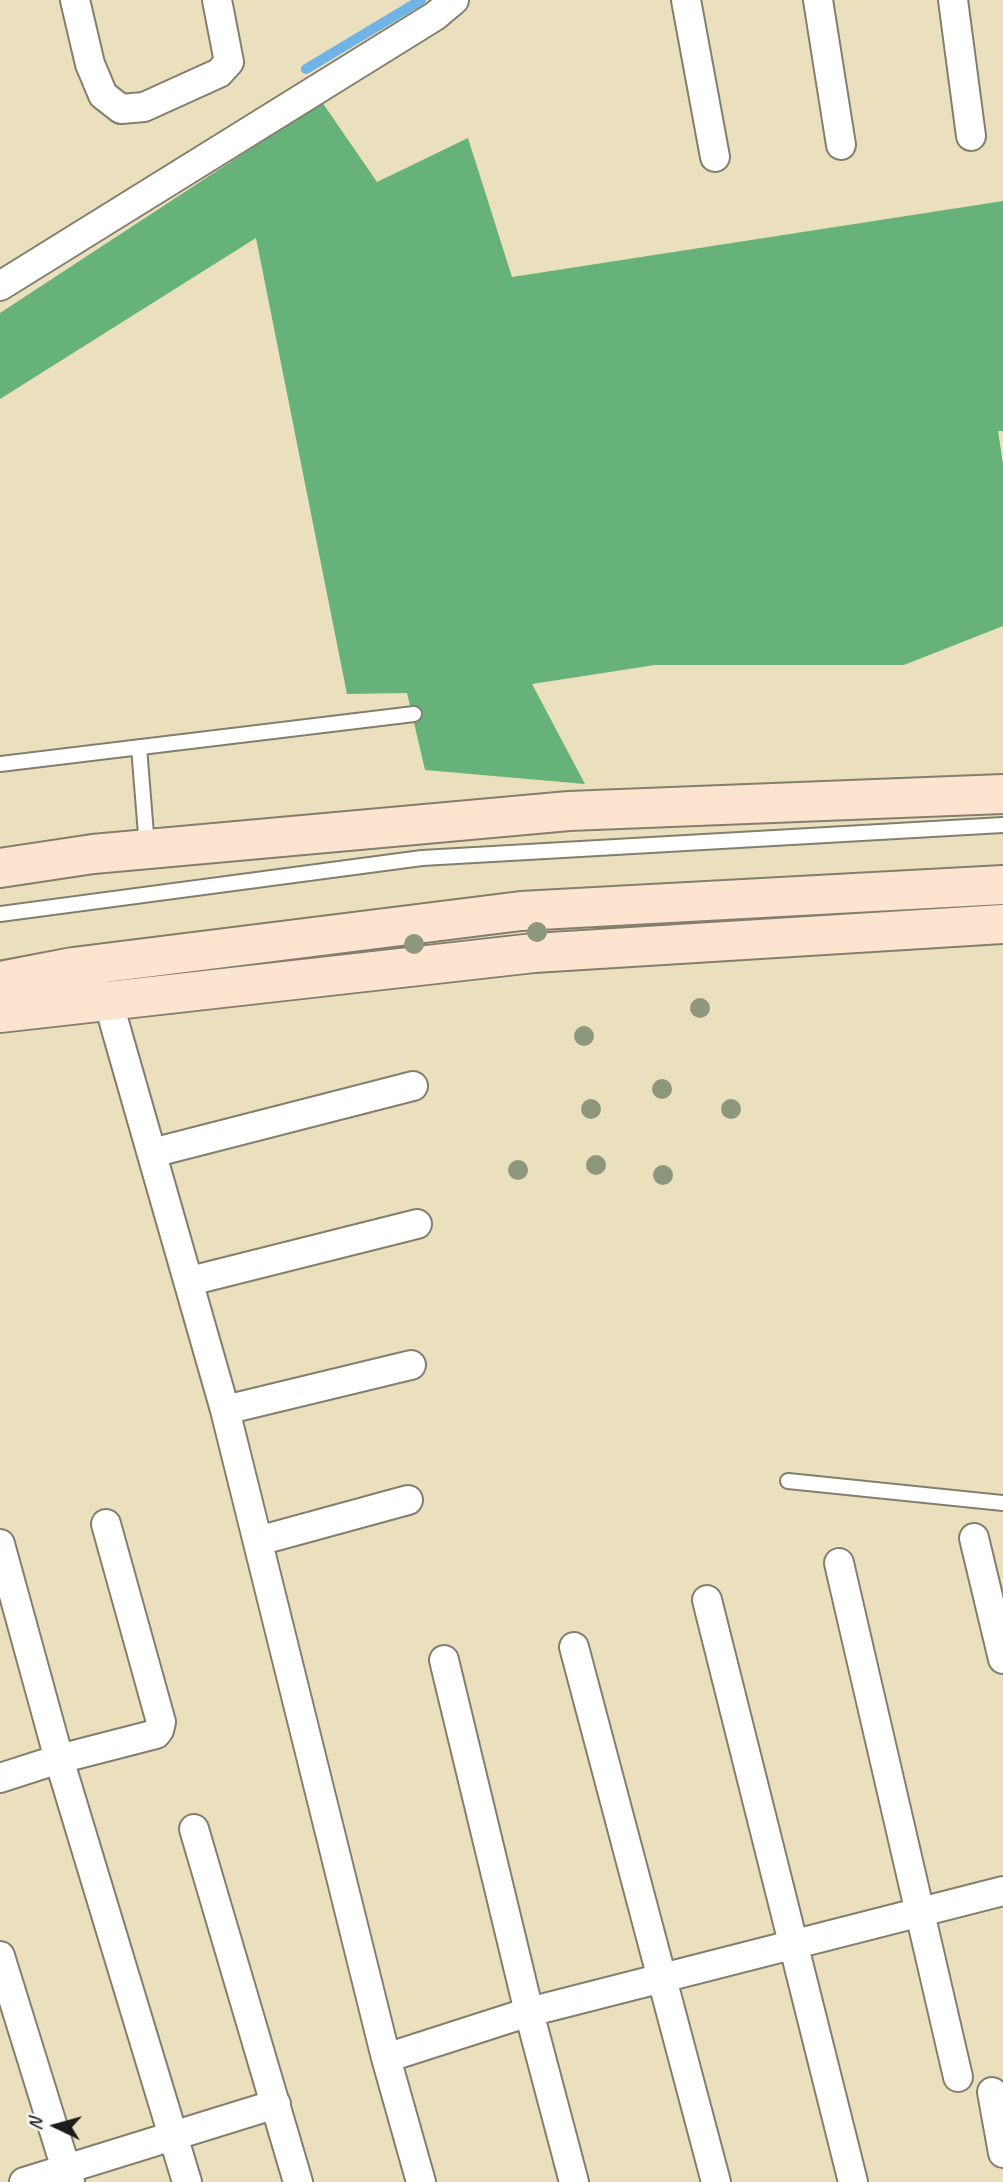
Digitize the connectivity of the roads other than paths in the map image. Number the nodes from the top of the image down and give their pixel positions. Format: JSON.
{"nodes":[{"id":1,"x":75,"y":0,"type":"edge"},
{"id":2,"x":216,"y":0,"type":"edge"},
{"id":3,"x":454,"y":0,"type":"edge"},
{"id":4,"x":686,"y":0,"type":"edge"},
{"id":5,"x":818,"y":0,"type":"edge"},
{"id":6,"x":953,"y":0,"type":"edge"},
{"id":7,"x":971,"y":136,"type":"dead end"},
{"id":8,"x":841,"y":145,"type":"dead end"},
{"id":9,"x":715,"y":157,"type":"dead end"},
{"id":10,"x":0,"y":286,"type":"edge"},
{"id":11,"x":414,"y":714,"type":"dead end"},
{"id":12,"x":139,"y":747,"type":"junction"},
{"id":13,"x":0,"y":764,"type":"edge"},
{"id":14,"x":1003,"y":794,"type":"edge"},
{"id":15,"x":1003,"y":825,"type":"edge"},
{"id":16,"x":147,"y":849,"type":"junction"},
{"id":17,"x":0,"y":867,"type":"edge"},
{"id":18,"x":1003,"y":885,"type":"edge"},
{"id":19,"x":0,"y":914,"type":"edge"},
{"id":20,"x":1003,"y":924,"type":"edge"},
{"id":21,"x":0,"y":981,"type":"edge"},
{"id":22,"x":108,"y":1001,"type":"junction"},
{"id":23,"x":0,"y":1013,"type":"edge"},
{"id":24,"x":413,"y":1086,"type":"dead end"},
{"id":25,"x":152,"y":1153,"type":"junction"},
{"id":26,"x":418,"y":1224,"type":"dead end"},
{"id":27,"x":190,"y":1281,"type":"junction"},
{"id":28,"x":411,"y":1365,"type":"dead end"},
{"id":29,"x":225,"y":1410,"type":"junction"},
{"id":30,"x":788,"y":1482,"type":"dead end"},
{"id":31,"x":408,"y":1500,"type":"dead end"},
{"id":32,"x":1003,"y":1503,"type":"edge"},
{"id":33,"x":106,"y":1524,"type":"dead end"},
{"id":34,"x":974,"y":1538,"type":"dead end"},
{"id":35,"x":258,"y":1541,"type":"junction"},
{"id":36,"x":0,"y":1544,"type":"edge"},
{"id":37,"x":839,"y":1563,"type":"dead end"},
{"id":38,"x":707,"y":1600,"type":"dead end"},
{"id":39,"x":574,"y":1647,"type":"dead end"},
{"id":40,"x":1003,"y":1659,"type":"edge"},
{"id":41,"x":444,"y":1660,"type":"dead end"},
{"id":42,"x":59,"y":1759,"type":"junction"},
{"id":43,"x":0,"y":1778,"type":"edge"},
{"id":44,"x":194,"y":1829,"type":"dead end"},
{"id":45,"x":1003,"y":1891,"type":"edge"},
{"id":46,"x":920,"y":1912,"type":"junction"},
{"id":47,"x":794,"y":1946,"type":"junction"},
{"id":48,"x":0,"y":1956,"type":"edge"},
{"id":49,"x":664,"y":1979,"type":"junction"},
{"id":50,"x":529,"y":2012,"type":"junction"},
{"id":51,"x":386,"y":2058,"type":"junction"},
{"id":52,"x":958,"y":2077,"type":"dead end"},
{"id":53,"x":992,"y":2092,"type":"dead end"},
{"id":54,"x":276,"y":2104,"type":"junction"},
{"id":55,"x":174,"y":2135,"type":"junction"},
{"id":56,"x":1003,"y":2153,"type":"edge"},
{"id":57,"x":68,"y":2176,"type":"edge"},
{"id":58,"x":24,"y":2182,"type":"edge"},
{"id":59,"x":187,"y":2182,"type":"edge"},
{"id":60,"x":298,"y":2182,"type":"edge"},
{"id":61,"x":421,"y":2182,"type":"edge"},
{"id":62,"x":575,"y":2182,"type":"edge"},
{"id":63,"x":716,"y":2182,"type":"edge"},
{"id":64,"x":853,"y":2182,"type":"edge"}],
"edges":[{"from":1,"to":2,"type":"street"},
{"from":3,"to":10,"type":"street"},
{"from":4,"to":9,"type":"street"},
{"from":5,"to":8,"type":"street"},
{"from":6,"to":7,"type":"street"},
{"from":11,"to":12,"type":"lane"},
{"from":12,"to":13,"type":"lane"},
{"from":12,"to":16,"type":"lane"},
{"from":14,"to":16,"type":"main road"},
{"from":15,"to":19,"type":"lane"},
{"from":16,"to":17,"type":"main road"},
{"from":18,"to":21,"type":"main road"},
{"from":20,"to":22,"type":"main road"},
{"from":22,"to":23,"type":"main road"},
{"from":22,"to":25,"type":"street"},
{"from":24,"to":25,"type":"street"},
{"from":25,"to":27,"type":"street"},
{"from":26,"to":27,"type":"street"},
{"from":27,"to":29,"type":"street"},
{"from":28,"to":29,"type":"street"},
{"from":29,"to":35,"type":"street"},
{"from":30,"to":32,"type":"lane"},
{"from":31,"to":35,"type":"street"},
{"from":33,"to":42,"type":"street"},
{"from":34,"to":40,"type":"street"},
{"from":35,"to":51,"type":"street"},
{"from":36,"to":42,"type":"street"},
{"from":37,"to":46,"type":"street"},
{"from":38,"to":47,"type":"street"},
{"from":39,"to":49,"type":"street"},
{"from":41,"to":50,"type":"street"},
{"from":42,"to":43,"type":"street"},
{"from":42,"to":55,"type":"street"},
{"from":44,"to":54,"type":"street"},
{"from":45,"to":46,"type":"street"},
{"from":46,"to":47,"type":"street"},
{"from":46,"to":52,"type":"street"},
{"from":47,"to":49,"type":"street"},
{"from":47,"to":64,"type":"street"},
{"from":48,"to":57,"type":"street"},
{"from":49,"to":50,"type":"street"},
{"from":49,"to":63,"type":"street"},
{"from":50,"to":51,"type":"street"},
{"from":50,"to":62,"type":"street"},
{"from":51,"to":61,"type":"street"},
{"from":53,"to":56,"type":"street"},
{"from":54,"to":55,"type":"street"},
{"from":54,"to":60,"type":"street"},
{"from":55,"to":57,"type":"street"},
{"from":55,"to":59,"type":"street"},
{"from":57,"to":58,"type":"street"}]}
